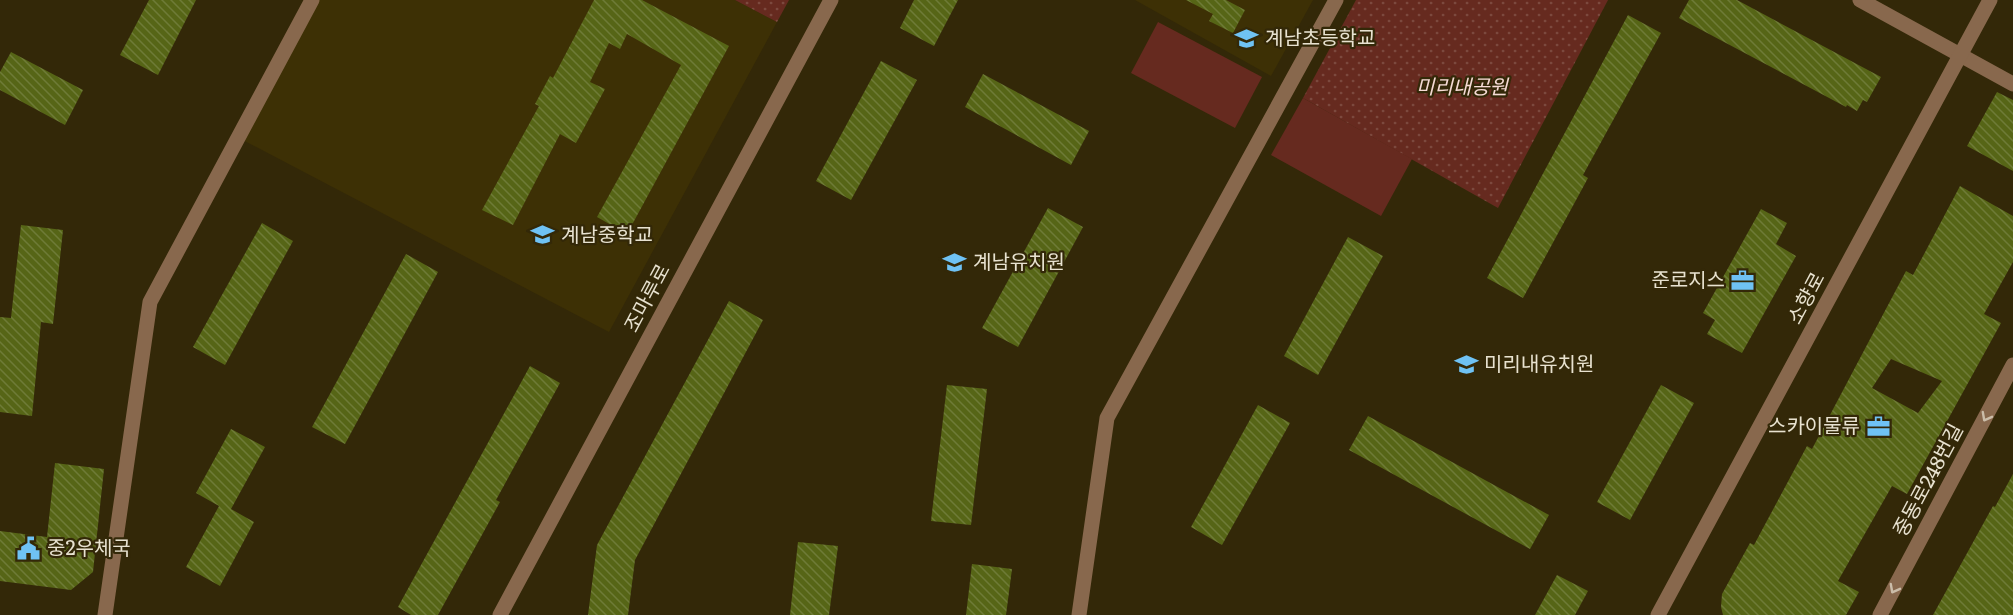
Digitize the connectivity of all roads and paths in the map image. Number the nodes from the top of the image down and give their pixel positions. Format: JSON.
{"nodes":[{"id":1,"x":312,"y":0,"type":"edge"},
{"id":2,"x":831,"y":0,"type":"edge"},
{"id":3,"x":1336,"y":0,"type":"edge"},
{"id":4,"x":1860,"y":0,"type":"edge"},
{"id":5,"x":1990,"y":0,"type":"edge"},
{"id":6,"x":1960,"y":55,"type":"junction"},
{"id":7,"x":2013,"y":84,"type":"edge"},
{"id":8,"x":2013,"y":365,"type":"edge"},
{"id":9,"x":105,"y":615,"type":"edge"},
{"id":10,"x":500,"y":615,"type":"edge"},
{"id":11,"x":1079,"y":615,"type":"edge"},
{"id":12,"x":1658,"y":615,"type":"edge"},
{"id":13,"x":1880,"y":615,"type":"edge"}],
"edges":[{"from":1,"to":9,"type":"street"},
{"from":2,"to":10,"type":"street","name":"조마루로"},
{"from":3,"to":11,"type":"street"},
{"from":4,"to":6,"type":"street"},
{"from":5,"to":6,"type":"street","name":"소향로"},
{"from":6,"to":7,"type":"street"},
{"from":6,"to":12,"type":"street","name":"소향로"},
{"from":8,"to":13,"type":"street","name":"중동로248번길","one_way":true}]}
